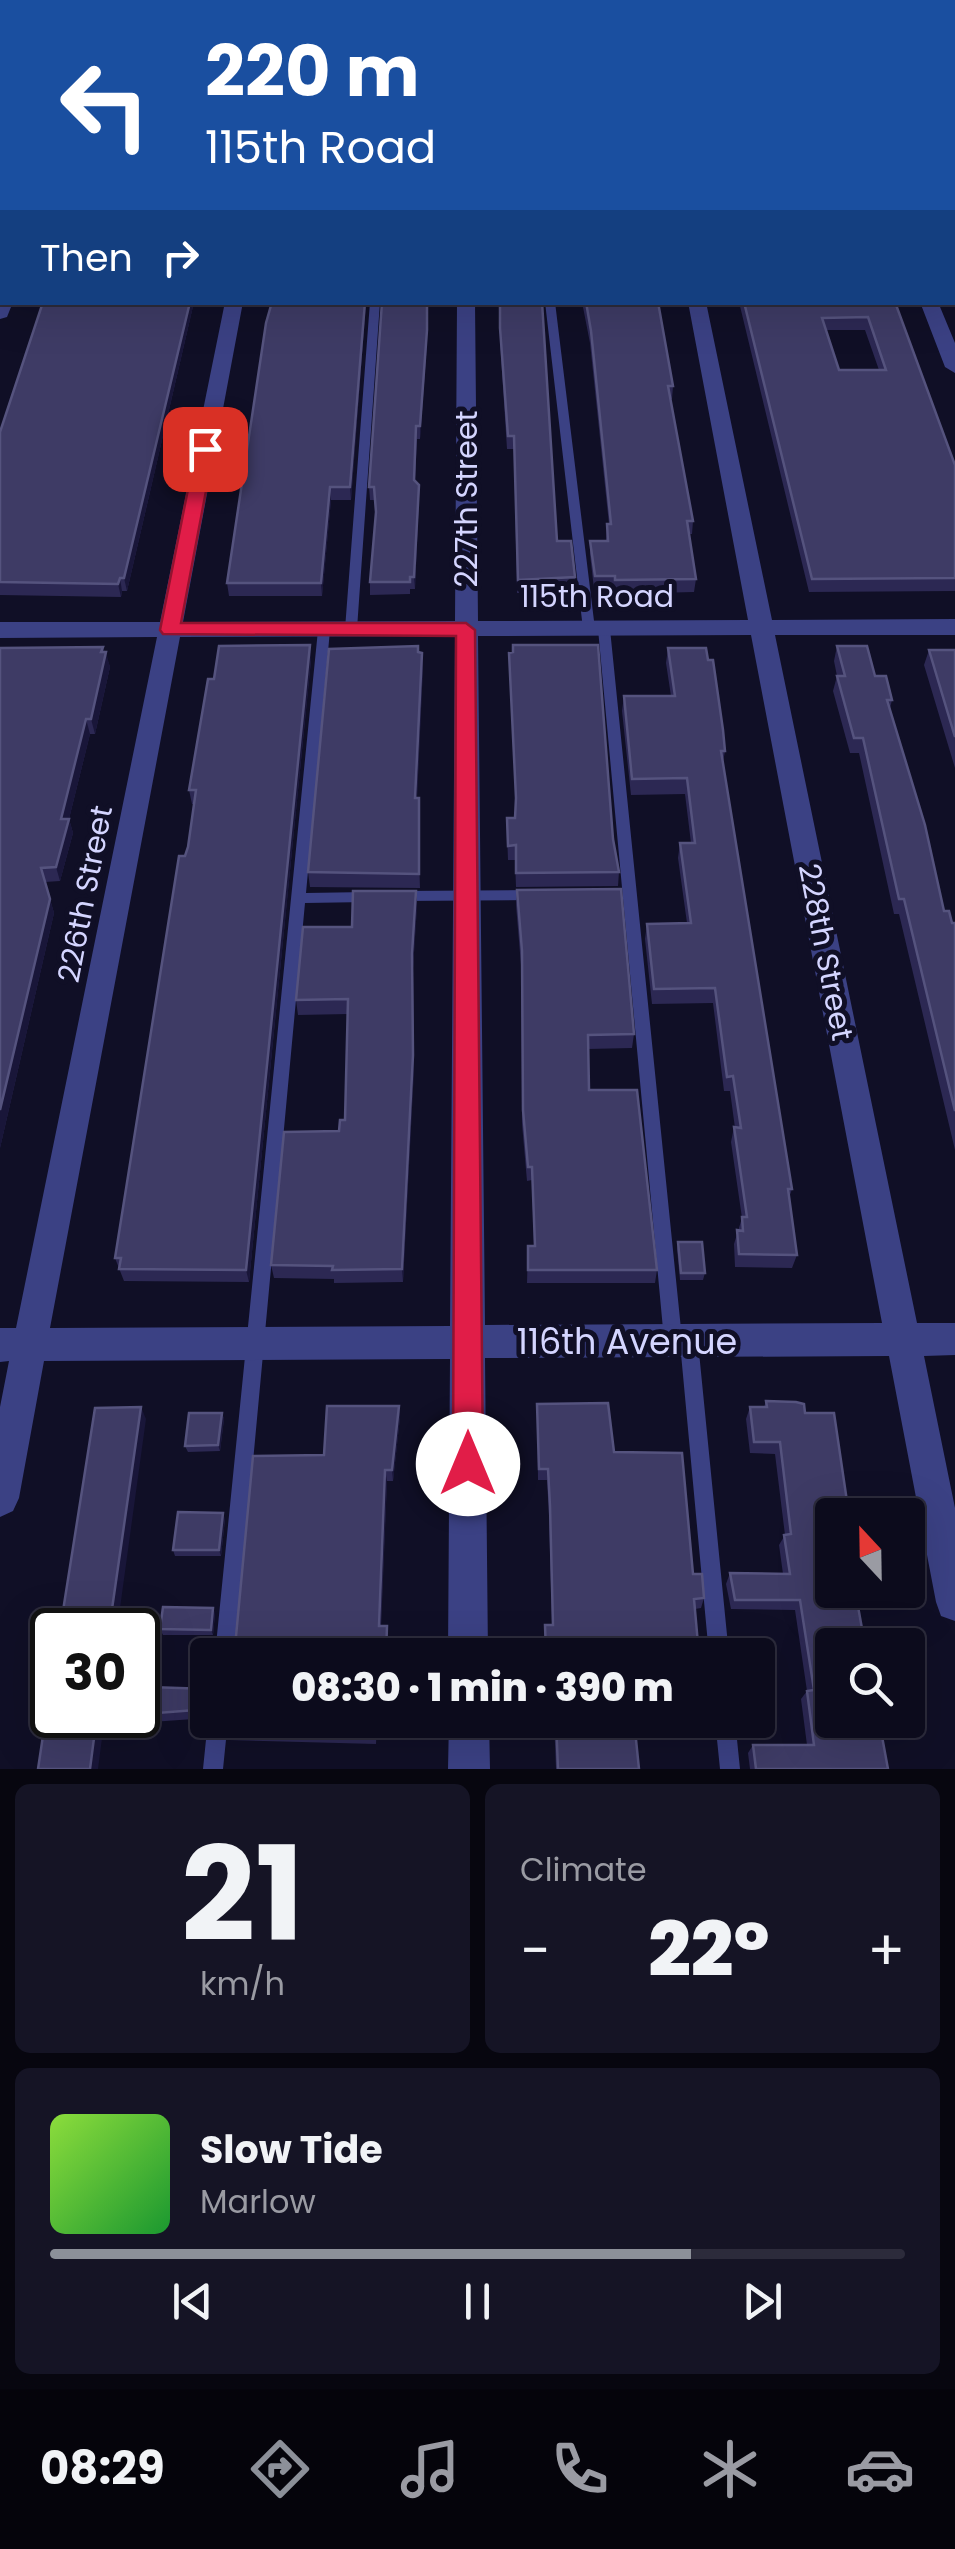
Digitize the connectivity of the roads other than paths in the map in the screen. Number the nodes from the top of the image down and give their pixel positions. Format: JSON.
{"nodes":[{"id":1,"x":233,"y":305,"type":"edge"},
{"id":2,"x":376,"y":305,"type":"edge"},
{"id":3,"x":466,"y":305,"type":"edge"},
{"id":4,"x":550,"y":305,"type":"edge"},
{"id":5,"x":698,"y":305,"type":"edge"},
{"id":6,"x":930,"y":305,"type":"edge"},
{"id":7,"x":955,"y":367,"type":"edge"},
{"id":8,"x":955,"y":627,"type":"edge"},
{"id":9,"x":762,"y":628,"type":"junction"},
{"id":10,"x":596,"y":629,"type":"junction"},
{"id":11,"x":0,"y":630,"type":"edge"},
{"id":12,"x":170,"y":630,"type":"junction"},
{"id":13,"x":324,"y":630,"type":"junction"},
{"id":14,"x":351,"y":630,"type":"junction"},
{"id":15,"x":466,"y":630,"type":"junction"},
{"id":16,"x":558,"y":895,"type":"edge"},
{"id":17,"x":612,"y":895,"type":"edge"},
{"id":18,"x":630,"y":895,"type":"junction"},
{"id":19,"x":466,"y":896,"type":"junction"},
{"id":20,"x":299,"y":898,"type":"junction"},
{"id":21,"x":955,"y":1339,"type":"edge"},
{"id":22,"x":903,"y":1340,"type":"junction"},
{"id":23,"x":681,"y":1341,"type":"junction"},
{"id":24,"x":468,"y":1342,"type":"junction"},
{"id":25,"x":256,"y":1344,"type":"junction"},
{"id":26,"x":15,"y":1345,"type":"edge"},
{"id":27,"x":0,"y":1498,"type":"edge"},
{"id":28,"x":955,"y":1602,"type":"edge"},
{"id":29,"x":227,"y":1638,"type":"edge"},
{"id":30,"x":468,"y":1638,"type":"edge"},
{"id":31,"x":717,"y":1638,"type":"edge"},
{"id":32,"x":216,"y":1738,"type":"edge"},
{"id":33,"x":468,"y":1738,"type":"edge"},
{"id":34,"x":727,"y":1738,"type":"edge"},
{"id":35,"x":213,"y":1769,"type":"edge"},
{"id":36,"x":468,"y":1769,"type":"edge"},
{"id":37,"x":730,"y":1769,"type":"edge"}],
"edges":[{"from":1,"to":12,"type":"street","name":"226th Street"},
{"from":2,"to":14,"type":"lane"},
{"from":3,"to":15,"type":"street","name":"227th Street"},
{"from":4,"to":10,"type":"lane"},
{"from":5,"to":9,"type":"street","name":"228th Street"},
{"from":6,"to":7,"type":"street"},
{"from":8,"to":9,"type":"street","name":"115th Road"},
{"from":9,"to":10,"type":"street","name":"115th Road"},
{"from":9,"to":22,"type":"street","name":"228th Street"},
{"from":10,"to":15,"type":"street","name":"115th Road"},
{"from":10,"to":18,"type":"lane"},
{"from":11,"to":12,"type":"street","name":"115th Road"},
{"from":12,"to":13,"type":"street","name":"115th Road"},
{"from":12,"to":26,"type":"street","name":"226th Street"},
{"from":13,"to":14,"type":"street","name":"115th Road"},
{"from":13,"to":20,"type":"lane"},
{"from":14,"to":15,"type":"street","name":"115th Road"},
{"from":15,"to":19,"type":"street","name":"227th Street"},
{"from":16,"to":19,"type":"lane"},
{"from":17,"to":18,"type":"lane"},
{"from":18,"to":23,"type":"lane"},
{"from":19,"to":20,"type":"lane"},
{"from":19,"to":24,"type":"street","name":"227th Street"},
{"from":20,"to":25,"type":"lane"},
{"from":21,"to":22,"type":"street","name":"116th Avenue"},
{"from":22,"to":23,"type":"street","name":"116th Avenue"},
{"from":22,"to":28,"type":"street","name":"228th Street"},
{"from":23,"to":24,"type":"street","name":"116th Avenue"},
{"from":23,"to":31,"type":"lane"},
{"from":24,"to":25,"type":"street","name":"116th Avenue"},
{"from":24,"to":30,"type":"street","name":"227th Street"},
{"from":25,"to":26,"type":"street","name":"116th Avenue"},
{"from":25,"to":29,"type":"lane"},
{"from":26,"to":27,"type":"street","name":"226th Street"},
{"from":32,"to":35,"type":"lane"},
{"from":33,"to":36,"type":"street"},
{"from":34,"to":37,"type":"lane"}]}
